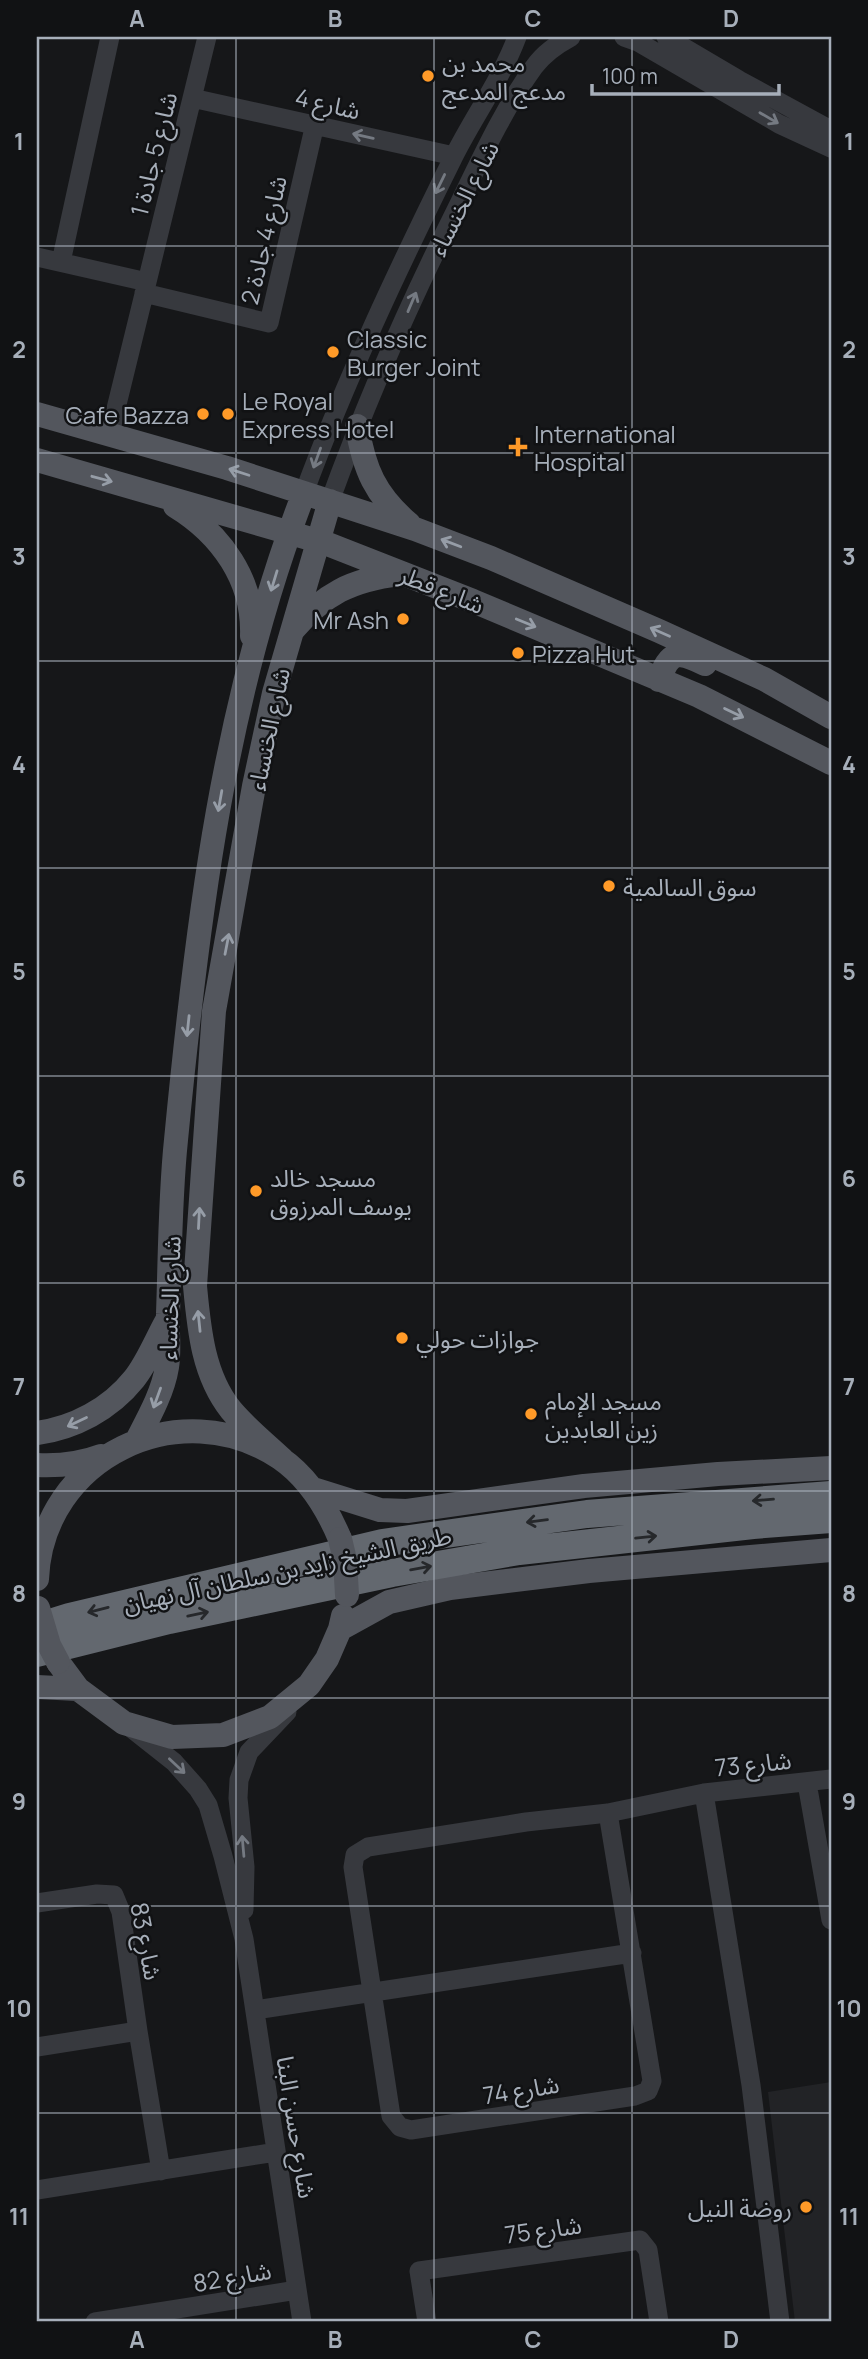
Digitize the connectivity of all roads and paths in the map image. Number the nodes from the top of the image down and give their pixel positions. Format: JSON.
{"nodes":[{"id":1,"x":110,"y":37,"type":"edge"},
{"id":2,"x":207,"y":37,"type":"edge"},
{"id":3,"x":517,"y":37,"type":"edge"},
{"id":4,"x":570,"y":37,"type":"edge"},
{"id":5,"x":624,"y":37,"type":"edge"},
{"id":6,"x":666,"y":37,"type":"edge"},
{"id":7,"x":192,"y":98,"type":"junction"},
{"id":8,"x":315,"y":124,"type":"junction"},
{"id":9,"x":831,"y":130,"type":"edge"},
{"id":10,"x":831,"y":148,"type":"edge"},
{"id":11,"x":454,"y":156,"type":"junction"},
{"id":12,"x":37,"y":257,"type":"edge"},
{"id":13,"x":61,"y":262,"type":"junction"},
{"id":14,"x":145,"y":288,"type":"junction"},
{"id":15,"x":42,"y":417,"type":"edge"},
{"id":16,"x":358,"y":426,"type":"junction"},
{"id":17,"x":110,"y":433,"type":"junction"},
{"id":18,"x":37,"y":460,"type":"edge"},
{"id":19,"x":143,"y":490,"type":"junction"},
{"id":20,"x":304,"y":493,"type":"junction"},
{"id":21,"x":330,"y":501,"type":"junction"},
{"id":22,"x":415,"y":529,"type":"junction"},
{"id":23,"x":289,"y":532,"type":"junction"},
{"id":24,"x":317,"y":540,"type":"junction"},
{"id":25,"x":403,"y":574,"type":"junction"},
{"id":26,"x":290,"y":634,"type":"junction"},
{"id":27,"x":252,"y":655,"type":"junction"},
{"id":28,"x":659,"y":680,"type":"junction"},
{"id":29,"x":764,"y":680,"type":"junction"},
{"id":30,"x":831,"y":716,"type":"edge"},
{"id":31,"x":831,"y":763,"type":"edge"},
{"id":32,"x":168,"y":1318,"type":"junction"},
{"id":33,"x":37,"y":1433,"type":"edge"},
{"id":34,"x":137,"y":1440,"type":"junction"},
{"id":35,"x":112,"y":1452,"type":"junction"},
{"id":36,"x":282,"y":1459,"type":"junction"},
{"id":37,"x":37,"y":1465,"type":"edge"},
{"id":38,"x":831,"y":1468,"type":"edge"},
{"id":39,"x":313,"y":1489,"type":"junction"},
{"id":40,"x":831,"y":1495,"type":"edge"},
{"id":41,"x":831,"y":1519,"type":"edge"},
{"id":42,"x":831,"y":1550,"type":"edge"},
{"id":43,"x":38,"y":1556,"type":"edge"},
{"id":44,"x":37,"y":1579,"type":"edge"},
{"id":45,"x":37,"y":1609,"type":"edge"},
{"id":46,"x":340,"y":1629,"type":"junction"},
{"id":47,"x":47,"y":1658,"type":"edge"},
{"id":48,"x":309,"y":1685,"type":"junction"},
{"id":49,"x":37,"y":1687,"type":"edge"},
{"id":50,"x":78,"y":1689,"type":"junction"},
{"id":51,"x":124,"y":1723,"type":"junction"},
{"id":52,"x":831,"y":1779,"type":"edge"},
{"id":53,"x":807,"y":1783,"type":"junction"},
{"id":54,"x":704,"y":1793,"type":"junction"},
{"id":55,"x":608,"y":1813,"type":"junction"},
{"id":56,"x":37,"y":1903,"type":"edge"},
{"id":57,"x":831,"y":1920,"type":"edge"},
{"id":58,"x":244,"y":1939,"type":"junction"},
{"id":59,"x":632,"y":1953,"type":"junction"},
{"id":60,"x":371,"y":1993,"type":"junction"},
{"id":61,"x":255,"y":2010,"type":"junction"},
{"id":62,"x":138,"y":2031,"type":"junction"},
{"id":63,"x":37,"y":2047,"type":"edge"},
{"id":64,"x":276,"y":2152,"type":"junction"},
{"id":65,"x":161,"y":2171,"type":"junction"},
{"id":66,"x":37,"y":2190,"type":"edge"},
{"id":67,"x":297,"y":2290,"type":"junction"},
{"id":68,"x":176,"y":2317,"type":"edge"},
{"id":69,"x":95,"y":2322,"type":"edge"},
{"id":70,"x":302,"y":2322,"type":"edge"},
{"id":71,"x":427,"y":2322,"type":"edge"},
{"id":72,"x":659,"y":2322,"type":"edge"},
{"id":73,"x":780,"y":2322,"type":"edge"}],
"edges":[{"from":1,"to":13,"type":"street"},
{"from":2,"to":7,"type":"street","name":"شارع 5 جادة 1"},
{"from":3,"to":11,"type":"street","name":"شارع الخنساء"},
{"from":16,"to":4,"type":"street","name":"شارع الخنساء","one_way":true},
{"from":5,"to":10,"type":"street","one_way":true},
{"from":6,"to":9,"type":"street"},
{"from":7,"to":8,"type":"street","name":"شارع 4"},
{"from":7,"to":14,"type":"street","name":"شارع 5 جادة 1"},
{"from":11,"to":8,"type":"street","name":"شارع 4","one_way":true},
{"from":8,"to":14,"type":"street","name":"شارع 4 جادة 2"},
{"from":11,"to":20,"type":"street","name":"شارع الخنساء","one_way":true},
{"from":12,"to":13,"type":"street"},
{"from":13,"to":14,"type":"street"},
{"from":14,"to":17,"type":"street","name":"شارع 5 جادة 1"},
{"from":15,"to":17,"type":"main road","name":"شارع قطر"},
{"from":16,"to":21,"type":"street","name":"شارع الخنساء"},
{"from":16,"to":22,"type":"main road"},
{"from":20,"to":17,"type":"main road","name":"شارع قطر","one_way":true},
{"from":18,"to":19,"type":"main road","name":"شارع قطر","one_way":true},
{"from":19,"to":23,"type":"main road","name":"شارع قطر"},
{"from":19,"to":27,"type":"main road"},
{"from":20,"to":21,"type":"main road","name":"شارع قطر"},
{"from":20,"to":23,"type":"main road","name":"شارع الخنساء"},
{"from":21,"to":22,"type":"main road","name":"شارع قطر"},
{"from":21,"to":24,"type":"main road","name":"شارع الخنساء"},
{"from":29,"to":22,"type":"main road","name":"شارع قطر","one_way":true},
{"from":23,"to":24,"type":"main road","name":"شارع قطر"},
{"from":23,"to":27,"type":"main road","name":"شارع الخنساء","one_way":true},
{"from":24,"to":25,"type":"main road","name":"شارع قطر"},
{"from":24,"to":26,"type":"main road","name":"شارع الخنساء"},
{"from":25,"to":26,"type":"main road"},
{"from":25,"to":28,"type":"main road","name":"شارع قطر","one_way":true},
{"from":36,"to":26,"type":"main road","name":"شارع الخنساء","one_way":true},
{"from":27,"to":32,"type":"main road","name":"شارع الخنساء","one_way":true},
{"from":28,"to":29,"type":"main road"},
{"from":28,"to":31,"type":"main road","name":"شارع قطر","one_way":true},
{"from":29,"to":30,"type":"main road","name":"شارع قطر"},
{"from":32,"to":33,"type":"main road","one_way":true},
{"from":32,"to":34,"type":"main road","name":"شارع الخنساء","one_way":true},
{"from":34,"to":35,"type":"main road"},
{"from":34,"to":36,"type":"main road"},
{"from":35,"to":37,"type":"main road"},
{"from":35,"to":43,"type":"main road"},
{"from":36,"to":39,"type":"main road","name":"شارع الخنساء"},
{"from":38,"to":39,"type":"main road"},
{"from":39,"to":46,"type":"main road","bridge":true},
{"from":40,"to":45,"type":"highway","name":"طريق الشيخ زايد بن سلطان آل نهيان","one_way":true},
{"from":47,"to":41,"type":"highway","name":"طريق الشيخ زايد بن سلطان آل نهيان","one_way":true},
{"from":42,"to":46,"type":"main road"},
{"from":43,"to":44,"type":"main road"},
{"from":45,"to":47,"type":"main road","bridge":true},
{"from":46,"to":48,"type":"main road"},
{"from":47,"to":50,"type":"main road"},
{"from":48,"to":51,"type":"main road"},
{"from":58,"to":48,"type":"street","name":"شارع حسن البنا","one_way":true},
{"from":49,"to":50,"type":"main road"},
{"from":50,"to":51,"type":"main road"},
{"from":51,"to":58,"type":"street","name":"شارع حسن البنا","one_way":true},
{"from":52,"to":53,"type":"street","name":"شارع 73"},
{"from":53,"to":54,"type":"street","name":"شارع 73"},
{"from":53,"to":57,"type":"street","name":"شارع 73"},
{"from":54,"to":55,"type":"street","name":"شارع 74"},
{"from":54,"to":73,"type":"street"},
{"from":55,"to":59,"type":"street","name":"شارع 74"},
{"from":55,"to":60,"type":"street","name":"شارع 74"},
{"from":56,"to":62,"type":"street","name":"شارع 83"},
{"from":58,"to":61,"type":"street","name":"شارع حسن البنا"},
{"from":59,"to":60,"type":"street"},
{"from":59,"to":60,"type":"street","name":"شارع 74"},
{"from":60,"to":61,"type":"street"},
{"from":61,"to":64,"type":"street","name":"شارع حسن البنا"},
{"from":62,"to":63,"type":"street"},
{"from":62,"to":65,"type":"street","name":"شارع 83"},
{"from":64,"to":65,"type":"street"},
{"from":64,"to":67,"type":"street","name":"شارع حسن البنا"},
{"from":65,"to":66,"type":"street"},
{"from":67,"to":68,"type":"street","name":"شارع 82"},
{"from":67,"to":70,"type":"street","name":"شارع حسن البنا"},
{"from":68,"to":69,"type":"street","name":"شارع 82"},
{"from":71,"to":72,"type":"street","name":"شارع 75"}]}
